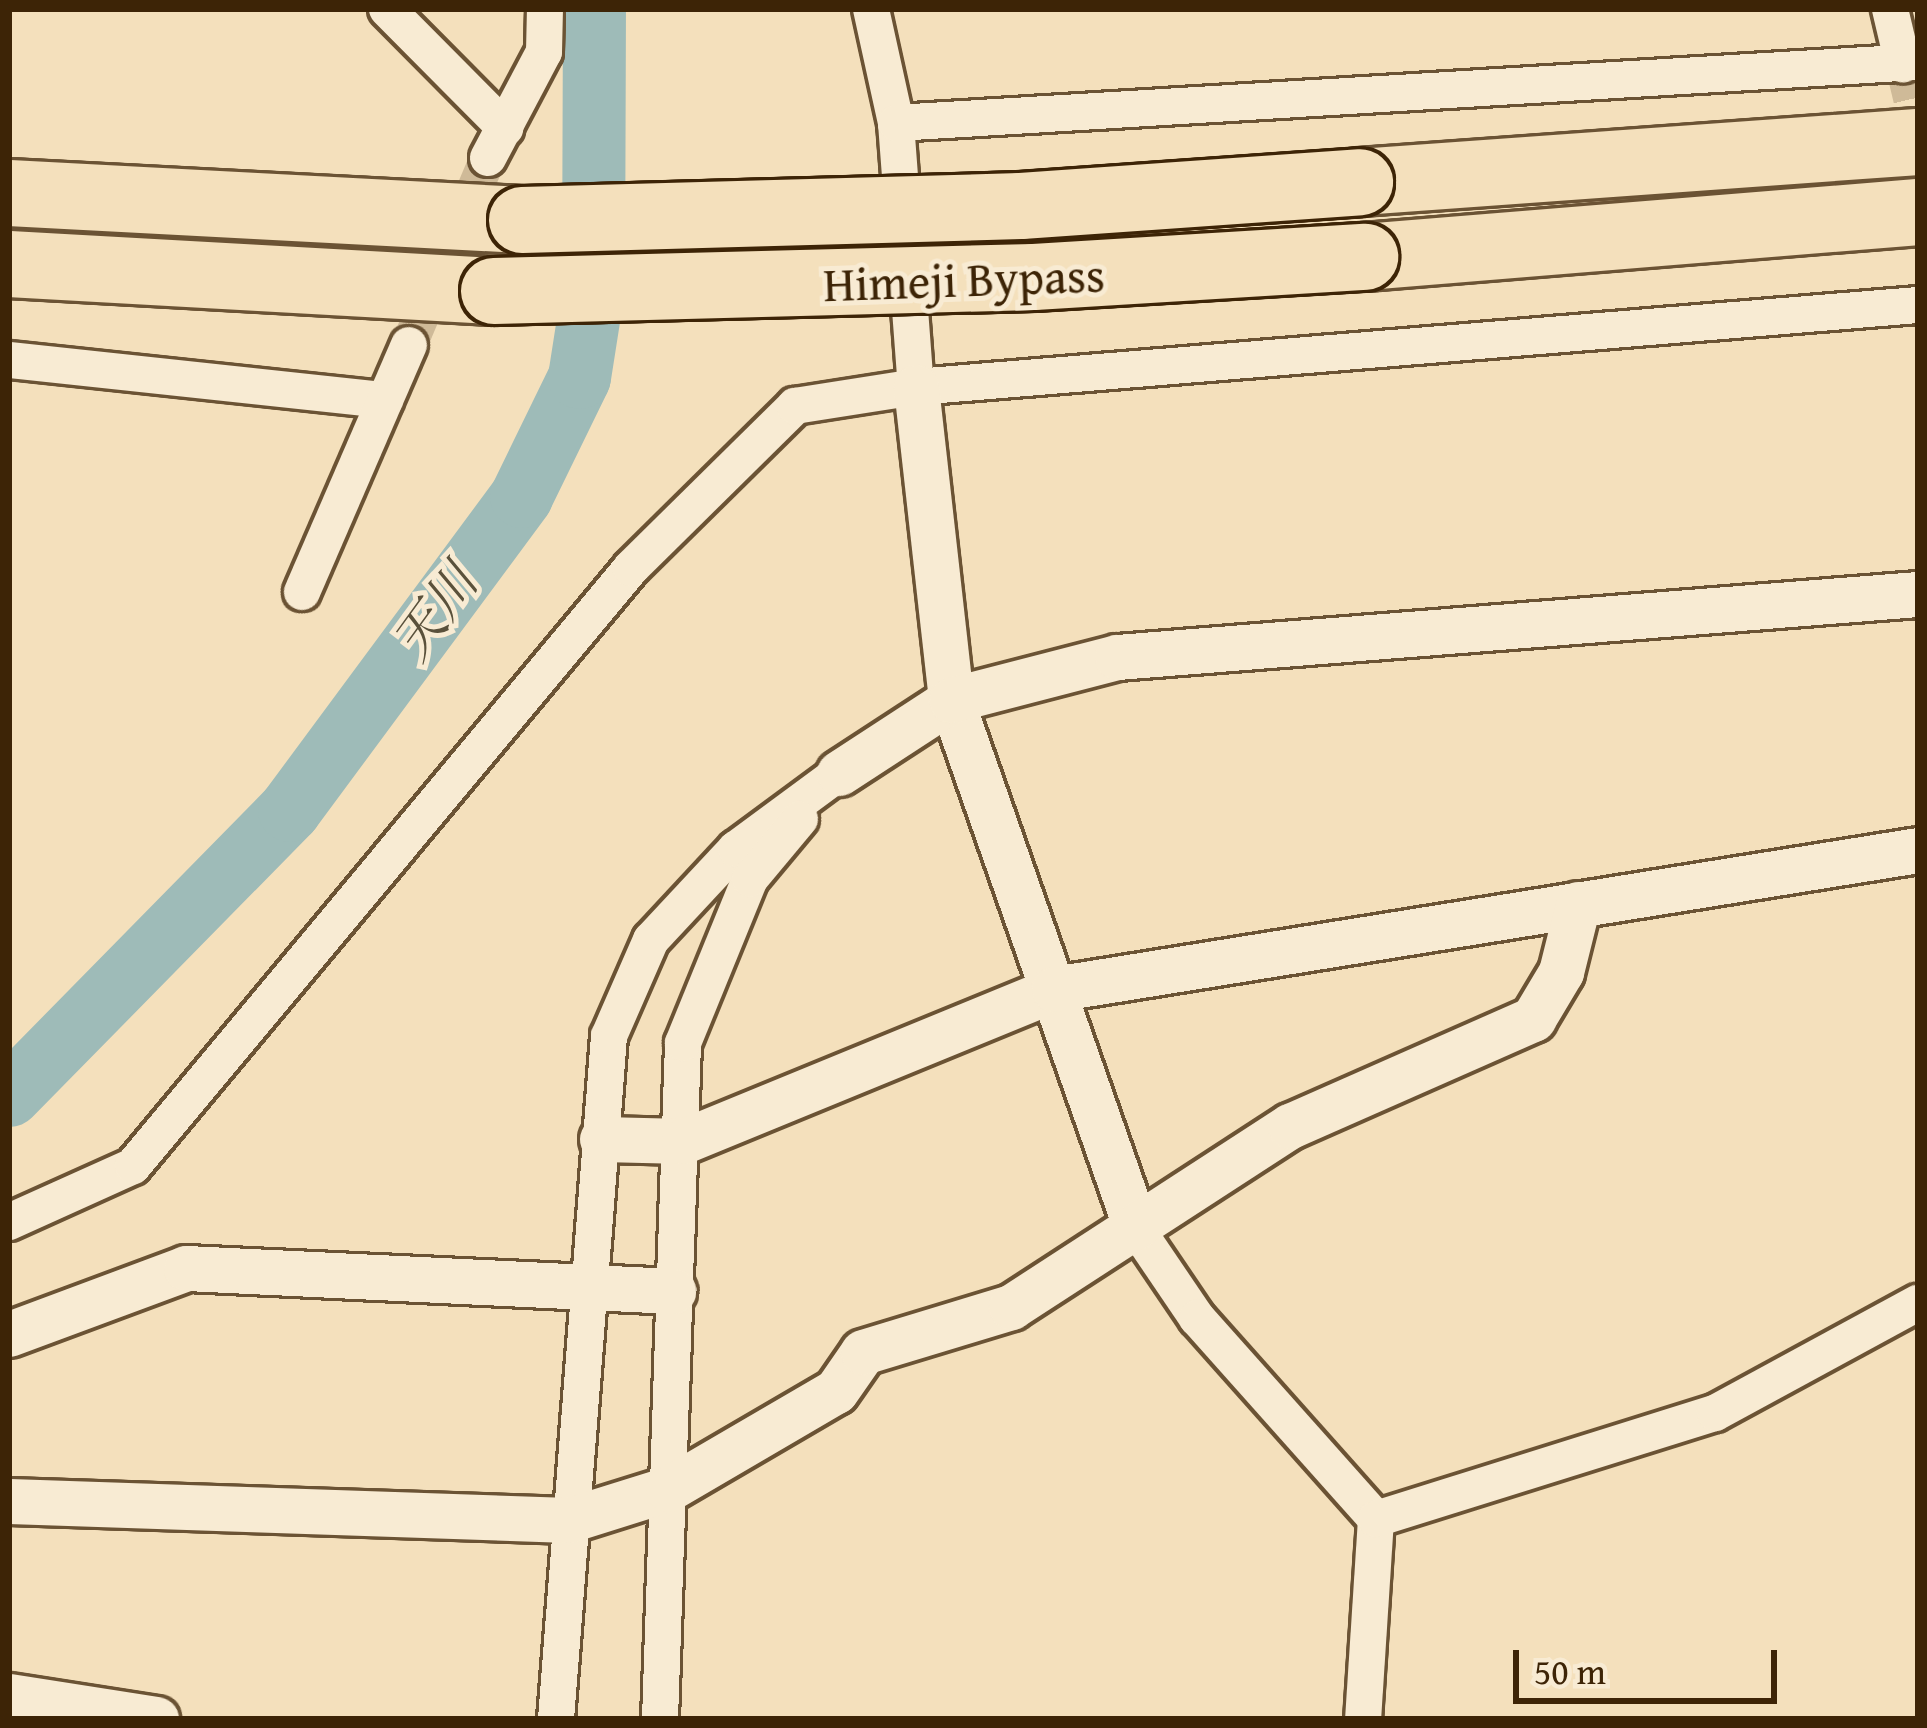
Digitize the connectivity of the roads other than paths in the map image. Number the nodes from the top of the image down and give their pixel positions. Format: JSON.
{"nodes":[{"id":1,"x":387,"y":9,"type":"edge"},
{"id":2,"x":545,"y":9,"type":"edge"},
{"id":3,"x":872,"y":9,"type":"edge"},
{"id":4,"x":1890,"y":9,"type":"edge"},
{"id":5,"x":1910,"y":63,"type":"edge"},
{"id":6,"x":896,"y":123,"type":"junction"},
{"id":7,"x":1918,"y":142,"type":"edge"},
{"id":8,"x":9,"y":194,"type":"edge"},
{"id":9,"x":1918,"y":212,"type":"edge"},
{"id":10,"x":9,"y":264,"type":"edge"},
{"id":11,"x":1918,"y":305,"type":"edge"},
{"id":12,"x":409,"y":345,"type":"tunnel mouth"},
{"id":13,"x":9,"y":359,"type":"edge"},
{"id":14,"x":916,"y":387,"type":"junction"},
{"id":15,"x":385,"y":400,"type":"junction"},
{"id":16,"x":302,"y":592,"type":"dead end"},
{"id":17,"x":1918,"y":594,"type":"edge"},
{"id":18,"x":951,"y":700,"type":"junction"},
{"id":19,"x":839,"y":773,"type":"junction"},
{"id":20,"x":1918,"y":850,"type":"edge"},
{"id":21,"x":1578,"y":904,"type":"junction"},
{"id":22,"x":1054,"y":989,"type":"junction"},
{"id":23,"x":602,"y":1138,"type":"junction"},
{"id":24,"x":684,"y":1141,"type":"junction"},
{"id":25,"x":9,"y":1222,"type":"edge"},
{"id":26,"x":1136,"y":1228,"type":"junction"},
{"id":27,"x":584,"y":1285,"type":"junction"},
{"id":28,"x":674,"y":1291,"type":"junction"},
{"id":29,"x":1918,"y":1303,"type":"edge"},
{"id":30,"x":9,"y":1334,"type":"edge"},
{"id":31,"x":668,"y":1489,"type":"junction"},
{"id":32,"x":9,"y":1501,"type":"edge"},
{"id":33,"x":569,"y":1520,"type":"junction"},
{"id":34,"x":1376,"y":1520,"type":"junction"},
{"id":35,"x":9,"y":1696,"type":"edge"},
{"id":36,"x":156,"y":1719,"type":"edge"},
{"id":37,"x":556,"y":1719,"type":"edge"},
{"id":38,"x":660,"y":1719,"type":"edge"},
{"id":39,"x":1363,"y":1719,"type":"edge"}],
"edges":[{"from":1,"to":2,"type":"street"},
{"from":3,"to":6,"type":"street"},
{"from":4,"to":5,"type":"street"},
{"from":5,"to":6,"type":"street"},
{"from":6,"to":14,"type":"street"},
{"from":7,"to":8,"type":"highway","name":"Himeji Bypass","bridge":true},
{"from":9,"to":10,"type":"highway","name":"Himeji Bypass","bridge":true},
{"from":11,"to":14,"type":"street"},
{"from":12,"to":15,"type":"street"},
{"from":13,"to":15,"type":"street"},
{"from":14,"to":18,"type":"street"},
{"from":14,"to":25,"type":"street"},
{"from":15,"to":16,"type":"street"},
{"from":17,"to":18,"type":"street"},
{"from":18,"to":19,"type":"street"},
{"from":18,"to":22,"type":"street"},
{"from":19,"to":23,"type":"street"},
{"from":19,"to":24,"type":"street"},
{"from":20,"to":21,"type":"street"},
{"from":21,"to":22,"type":"street"},
{"from":21,"to":26,"type":"street"},
{"from":22,"to":24,"type":"street"},
{"from":22,"to":26,"type":"street"},
{"from":23,"to":24,"type":"street"},
{"from":23,"to":27,"type":"street"},
{"from":24,"to":28,"type":"street"},
{"from":26,"to":31,"type":"street"},
{"from":26,"to":34,"type":"street"},
{"from":27,"to":28,"type":"street"},
{"from":27,"to":30,"type":"street"},
{"from":27,"to":33,"type":"street"},
{"from":28,"to":31,"type":"street"},
{"from":29,"to":34,"type":"street"},
{"from":31,"to":33,"type":"street"},
{"from":31,"to":38,"type":"street"},
{"from":32,"to":33,"type":"street"},
{"from":33,"to":37,"type":"street"},
{"from":34,"to":39,"type":"street"},
{"from":35,"to":36,"type":"street"}]}
